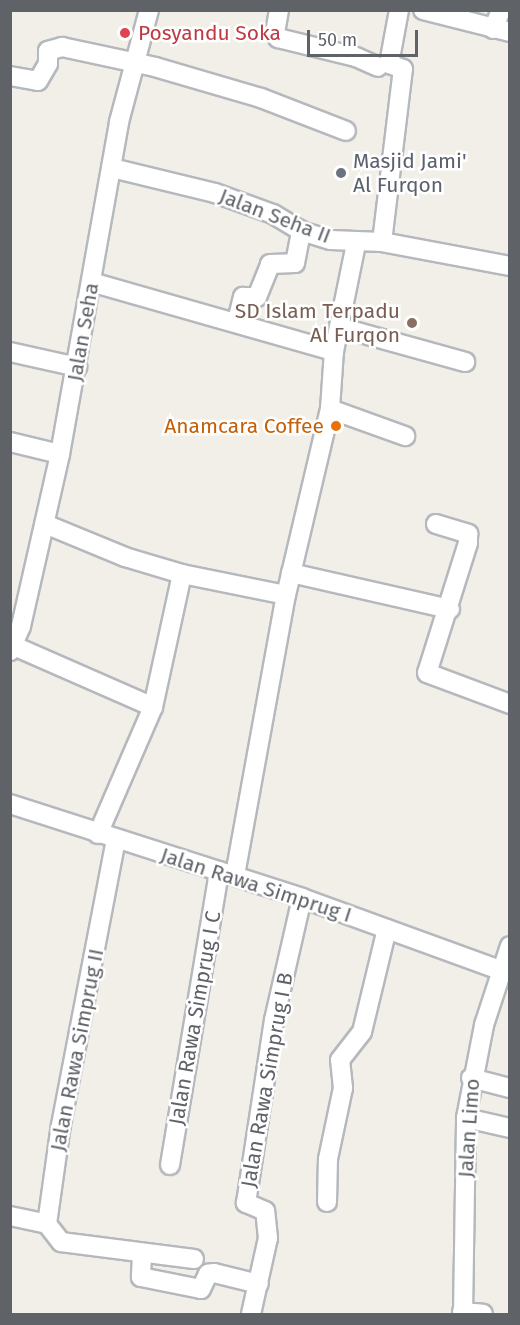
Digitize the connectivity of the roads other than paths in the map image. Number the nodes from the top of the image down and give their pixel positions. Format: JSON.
{"nodes":[{"id":1,"x":148,"y":10,"type":"edge"},
{"id":2,"x":279,"y":10,"type":"edge"},
{"id":3,"x":399,"y":10,"type":"edge"},
{"id":4,"x":423,"y":10,"type":"edge"},
{"id":5,"x":501,"y":10,"type":"edge"},
{"id":6,"x":501,"y":30,"type":"edge"},
{"id":7,"x":133,"y":63,"type":"junction"},
{"id":8,"x":378,"y":67,"type":"dead end"},
{"id":9,"x":10,"y":76,"type":"edge"},
{"id":10,"x":346,"y":131,"type":"dead end"},
{"id":11,"x":112,"y":168,"type":"junction"},
{"id":12,"x":302,"y":231,"type":"junction"},
{"id":13,"x":382,"y":242,"type":"junction"},
{"id":14,"x":356,"y":244,"type":"junction"},
{"id":15,"x":510,"y":266,"type":"edge"},
{"id":16,"x":92,"y":282,"type":"junction"},
{"id":17,"x":237,"y":321,"type":"junction"},
{"id":18,"x":339,"y":327,"type":"junction"},
{"id":19,"x":334,"y":351,"type":"junction"},
{"id":20,"x":10,"y":352,"type":"edge"},
{"id":21,"x":465,"y":362,"type":"dead end"},
{"id":22,"x":77,"y":367,"type":"junction"},
{"id":23,"x":330,"y":409,"type":"junction"},
{"id":24,"x":405,"y":436,"type":"dead end"},
{"id":25,"x":10,"y":442,"type":"edge"},
{"id":26,"x":60,"y":454,"type":"junction"},
{"id":27,"x":45,"y":524,"type":"junction"},
{"id":28,"x":436,"y":524,"type":"dead end"},
{"id":29,"x":291,"y":573,"type":"junction"},
{"id":30,"x":182,"y":574,"type":"junction"},
{"id":31,"x":286,"y":595,"type":"junction"},
{"id":32,"x":19,"y":600,"type":"edge"},
{"id":33,"x":450,"y":609,"type":"junction"},
{"id":34,"x":12,"y":648,"type":"edge"},
{"id":35,"x":510,"y":704,"type":"edge"},
{"id":36,"x":153,"y":707,"type":"junction"},
{"id":37,"x":11,"y":809,"type":"edge"},
{"id":38,"x":98,"y":834,"type":"junction"},
{"id":39,"x":117,"y":840,"type":"junction"},
{"id":40,"x":227,"y":873,"type":"junction"},
{"id":41,"x":302,"y":898,"type":"junction"},
{"id":42,"x":387,"y":929,"type":"junction"},
{"id":43,"x":510,"y":946,"type":"edge"},
{"id":44,"x":500,"y":970,"type":"junction"},
{"id":45,"x":471,"y":1078,"type":"junction"},
{"id":46,"x":510,"y":1088,"type":"edge"},
{"id":47,"x":466,"y":1118,"type":"junction"},
{"id":48,"x":510,"y":1128,"type":"edge"},
{"id":49,"x":170,"y":1165,"type":"dead end"},
{"id":50,"x":327,"y":1202,"type":"dead end"},
{"id":51,"x":10,"y":1216,"type":"edge"},
{"id":52,"x":46,"y":1224,"type":"junction"},
{"id":53,"x":142,"y":1255,"type":"junction"},
{"id":54,"x":194,"y":1259,"type":"dead end"},
{"id":55,"x":259,"y":1284,"type":"junction"},
{"id":56,"x":463,"y":1313,"type":"edge"},
{"id":57,"x":251,"y":1314,"type":"edge"},
{"id":58,"x":483,"y":1314,"type":"edge"}],
"edges":[{"from":1,"to":7,"type":"street","name":"Jalan Seha"},
{"from":2,"to":8,"type":"street"},
{"from":3,"to":13,"type":"street"},
{"from":4,"to":6,"type":"street"},
{"from":5,"to":6,"type":"street"},
{"from":7,"to":9,"type":"street"},
{"from":7,"to":10,"type":"street"},
{"from":7,"to":11,"type":"street","name":"Jalan Seha"},
{"from":11,"to":12,"type":"street","name":"Jalan Seha II"},
{"from":11,"to":16,"type":"street","name":"Jalan Seha"},
{"from":12,"to":14,"type":"street","name":"Jalan Seha II"},
{"from":12,"to":17,"type":"street"},
{"from":13,"to":14,"type":"street","name":"Jalan Seha II"},
{"from":13,"to":15,"type":"street","name":"Jalan Seha II"},
{"from":14,"to":18,"type":"street","name":"Jalan Rawa Simprug I C"},
{"from":16,"to":17,"type":"street"},
{"from":16,"to":22,"type":"street","name":"Jalan Seha"},
{"from":17,"to":19,"type":"street"},
{"from":18,"to":19,"type":"street","name":"Jalan Rawa Simprug I C"},
{"from":18,"to":21,"type":"street"},
{"from":19,"to":23,"type":"street","name":"Jalan Rawa Simprug I C"},
{"from":20,"to":22,"type":"street"},
{"from":22,"to":26,"type":"street","name":"Jalan Seha"},
{"from":23,"to":24,"type":"street"},
{"from":23,"to":29,"type":"street","name":"Jalan Rawa Simprug I C"},
{"from":25,"to":26,"type":"street"},
{"from":26,"to":27,"type":"street","name":"Jalan Seha"},
{"from":27,"to":30,"type":"street"},
{"from":27,"to":32,"type":"street","name":"Jalan Seha"},
{"from":28,"to":33,"type":"street"},
{"from":29,"to":31,"type":"street","name":"Jalan Rawa Simprug I C"},
{"from":29,"to":33,"type":"street"},
{"from":30,"to":31,"type":"street"},
{"from":30,"to":36,"type":"street"},
{"from":31,"to":40,"type":"street","name":"Jalan Rawa Simprug I C"},
{"from":32,"to":34,"type":"street","name":"Jalan Seha"},
{"from":33,"to":35,"type":"street"},
{"from":34,"to":36,"type":"street"},
{"from":36,"to":38,"type":"street"},
{"from":37,"to":38,"type":"street","name":"Jalan Rawa Simprug I"},
{"from":38,"to":39,"type":"street","name":"Jalan Rawa Simprug I"},
{"from":39,"to":40,"type":"street","name":"Jalan Rawa Simprug I"},
{"from":39,"to":52,"type":"street","name":"Jalan Rawa Simprug II"},
{"from":40,"to":41,"type":"street","name":"Jalan Rawa Simprug I"},
{"from":40,"to":49,"type":"street","name":"Jalan Rawa Simprug I C"},
{"from":41,"to":42,"type":"street","name":"Jalan Rawa Simprug I"},
{"from":41,"to":55,"type":"street","name":"Jalan Rawa Simprug I B"},
{"from":42,"to":44,"type":"street","name":"Jalan Rawa Simprug I"},
{"from":42,"to":50,"type":"street"},
{"from":43,"to":44,"type":"street","name":"Jalan Limo"},
{"from":44,"to":45,"type":"street","name":"Jalan Limo"},
{"from":45,"to":46,"type":"street"},
{"from":45,"to":47,"type":"street","name":"Jalan Limo"},
{"from":47,"to":48,"type":"street"},
{"from":47,"to":56,"type":"street","name":"Jalan Limo"},
{"from":51,"to":52,"type":"street"},
{"from":52,"to":53,"type":"street"},
{"from":53,"to":54,"type":"street"},
{"from":53,"to":55,"type":"street"},
{"from":55,"to":57,"type":"street"},
{"from":56,"to":58,"type":"street"}]}
